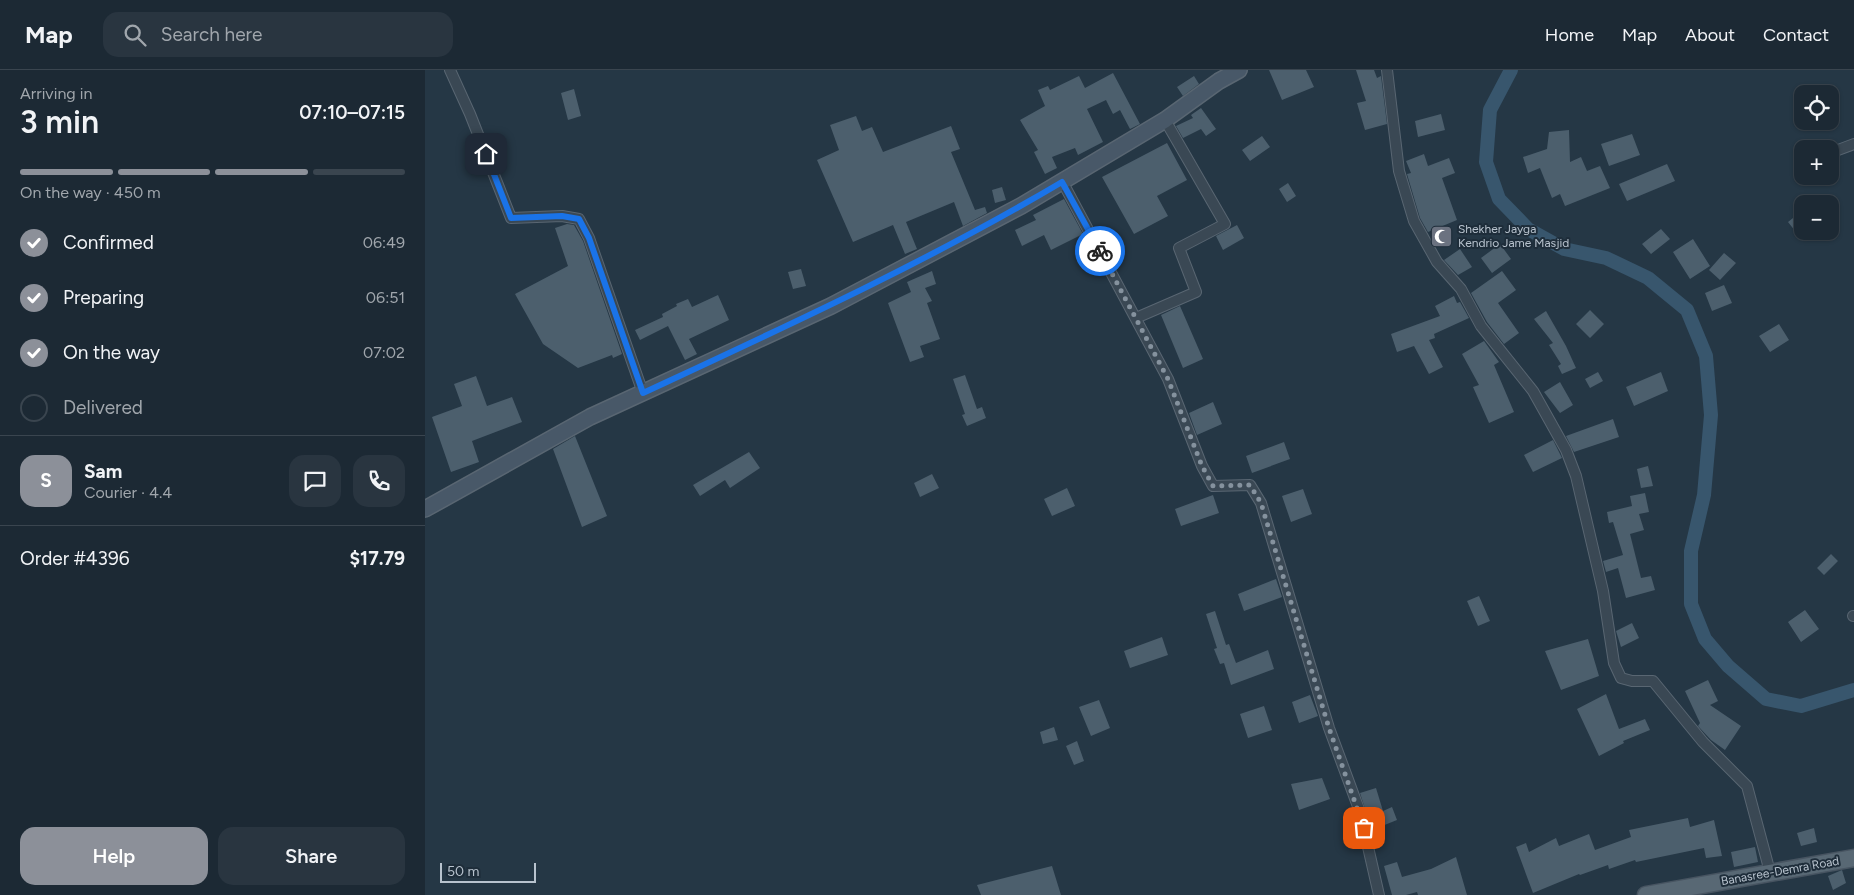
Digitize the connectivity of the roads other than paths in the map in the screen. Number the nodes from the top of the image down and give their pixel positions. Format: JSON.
{"nodes":[{"id":1,"x":450,"y":70,"type":"edge"},
{"id":2,"x":1239,"y":70,"type":"edge"},
{"id":3,"x":1387,"y":70,"type":"edge"},
{"id":4,"x":1165,"y":120,"type":"junction"},
{"id":5,"x":1854,"y":144,"type":"edge"},
{"id":6,"x":1839,"y":150,"type":"edge"},
{"id":7,"x":1062,"y":182,"type":"junction"},
{"id":8,"x":1136,"y":318,"type":"junction"},
{"id":9,"x":643,"y":393,"type":"junction"},
{"id":10,"x":425,"y":509,"type":"edge"},
{"id":11,"x":1854,"y":858,"type":"edge"},
{"id":12,"x":1770,"y":872,"type":"junction"},
{"id":13,"x":1379,"y":895,"type":"edge"},
{"id":14,"x":1646,"y":895,"type":"edge"}],
"edges":[{"from":1,"to":9,"type":"street"},
{"from":2,"to":4,"type":"main road"},
{"from":3,"to":12,"type":"street"},
{"from":4,"to":7,"type":"main road"},
{"from":4,"to":8,"type":"street"},
{"from":5,"to":6,"type":"street"},
{"from":7,"to":8,"type":"street"},
{"from":7,"to":9,"type":"main road"},
{"from":8,"to":13,"type":"street"},
{"from":9,"to":10,"type":"main road"},
{"from":11,"to":12,"type":"main road","name":"Banasree-Demra Road"},
{"from":12,"to":14,"type":"main road","name":"Banasree-Demra Road"}]}
